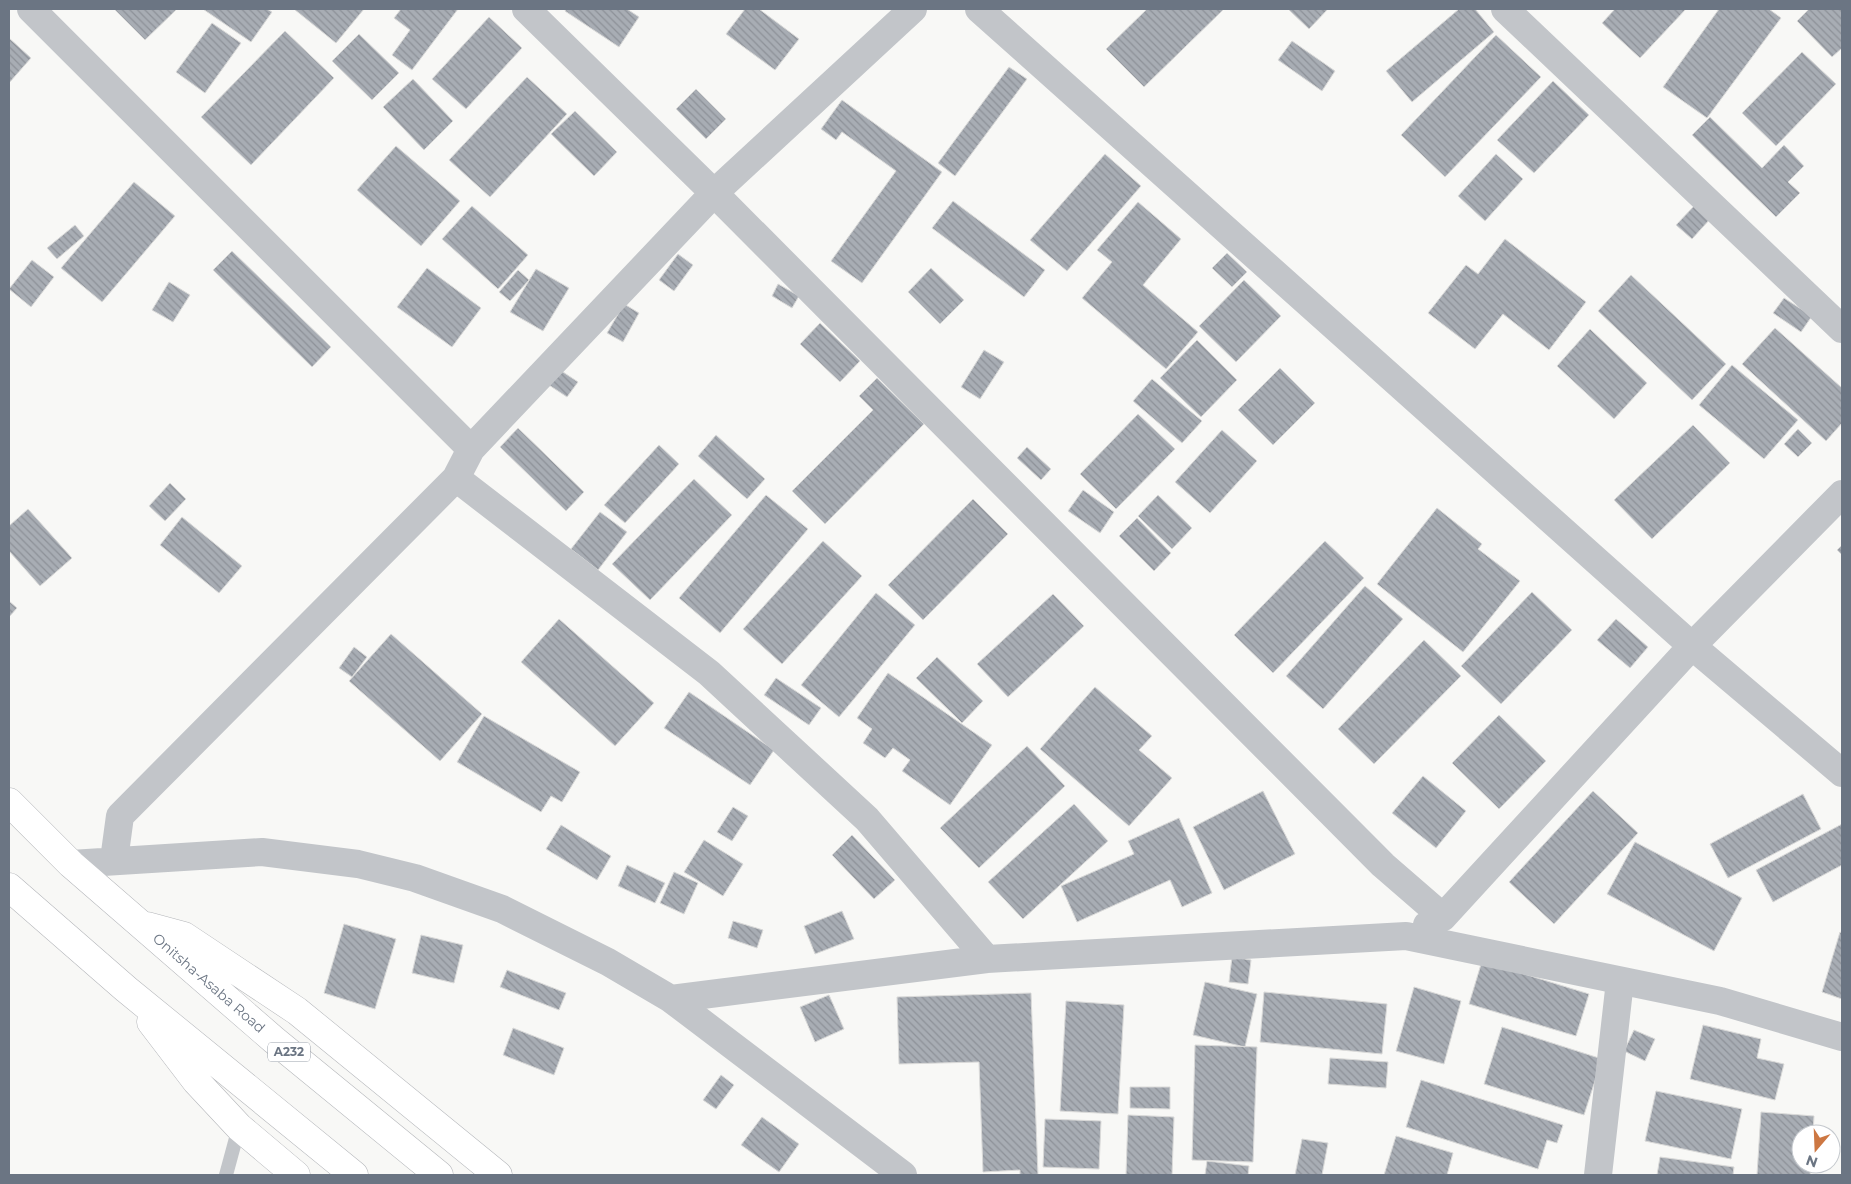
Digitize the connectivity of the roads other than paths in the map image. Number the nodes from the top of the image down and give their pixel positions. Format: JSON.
{"nodes":[{"id":1,"x":31,"y":9,"type":"edge"},
{"id":2,"x":526,"y":9,"type":"edge"},
{"id":3,"x":913,"y":9,"type":"edge"},
{"id":4,"x":979,"y":9,"type":"edge"},
{"id":5,"x":1505,"y":9,"type":"edge"},
{"id":6,"x":714,"y":193,"type":"junction"},
{"id":7,"x":1842,"y":329,"type":"edge"},
{"id":8,"x":471,"y":449,"type":"junction"},
{"id":9,"x":456,"y":478,"type":"junction"},
{"id":10,"x":1842,"y":494,"type":"edge"},
{"id":11,"x":1692,"y":646,"type":"junction"},
{"id":12,"x":1842,"y":773,"type":"edge"},
{"id":13,"x":9,"y":802,"type":"edge"},
{"id":14,"x":114,"y":860,"type":"junction"},
{"id":15,"x":71,"y":864,"type":"junction"},
{"id":16,"x":9,"y":887,"type":"edge"},
{"id":17,"x":1443,"y":917,"type":"junction"},
{"id":18,"x":141,"y":925,"type":"junction"},
{"id":19,"x":1406,"y":936,"type":"junction"},
{"id":20,"x":987,"y":959,"type":"junction"},
{"id":21,"x":1620,"y":981,"type":"junction"},
{"id":22,"x":126,"y":989,"type":"junction"},
{"id":23,"x":671,"y":1000,"type":"junction"},
{"id":24,"x":1842,"y":1037,"type":"edge"},
{"id":25,"x":238,"y":1126,"type":"junction"},
{"id":26,"x":226,"y":1175,"type":"edge"},
{"id":27,"x":296,"y":1175,"type":"edge"},
{"id":28,"x":354,"y":1175,"type":"edge"},
{"id":29,"x":439,"y":1175,"type":"edge"},
{"id":30,"x":498,"y":1175,"type":"edge"},
{"id":31,"x":903,"y":1175,"type":"edge"},
{"id":32,"x":1598,"y":1175,"type":"edge"}],
"edges":[{"from":1,"to":8,"type":"street"},
{"from":2,"to":6,"type":"street"},
{"from":3,"to":6,"type":"street"},
{"from":4,"to":11,"type":"street"},
{"from":5,"to":7,"type":"street"},
{"from":6,"to":8,"type":"street"},
{"from":6,"to":17,"type":"street"},
{"from":8,"to":9,"type":"street"},
{"from":9,"to":14,"type":"street"},
{"from":9,"to":20,"type":"street"},
{"from":10,"to":11,"type":"street"},
{"from":11,"to":12,"type":"street"},
{"from":11,"to":17,"type":"street"},
{"from":13,"to":15,"type":"highway","name":"Onitsha-Asaba Road","number":"A232"},
{"from":14,"to":15,"type":"street"},
{"from":14,"to":23,"type":"street"},
{"from":15,"to":18,"type":"highway","name":"Onitsha-Asaba Road","number":"A232"},
{"from":16,"to":22,"type":"highway"},
{"from":17,"to":19,"type":"street"},
{"from":18,"to":29,"type":"highway","name":"Onitsha-Asaba Road","number":"A232"},
{"from":18,"to":30,"type":"highway"},
{"from":19,"to":20,"type":"street"},
{"from":19,"to":21,"type":"street"},
{"from":20,"to":23,"type":"street"},
{"from":21,"to":24,"type":"street"},
{"from":21,"to":32,"type":"street"},
{"from":22,"to":25,"type":"highway"},
{"from":22,"to":28,"type":"highway"},
{"from":23,"to":31,"type":"street"},
{"from":25,"to":26,"type":"lane"},
{"from":25,"to":27,"type":"highway"}]}
